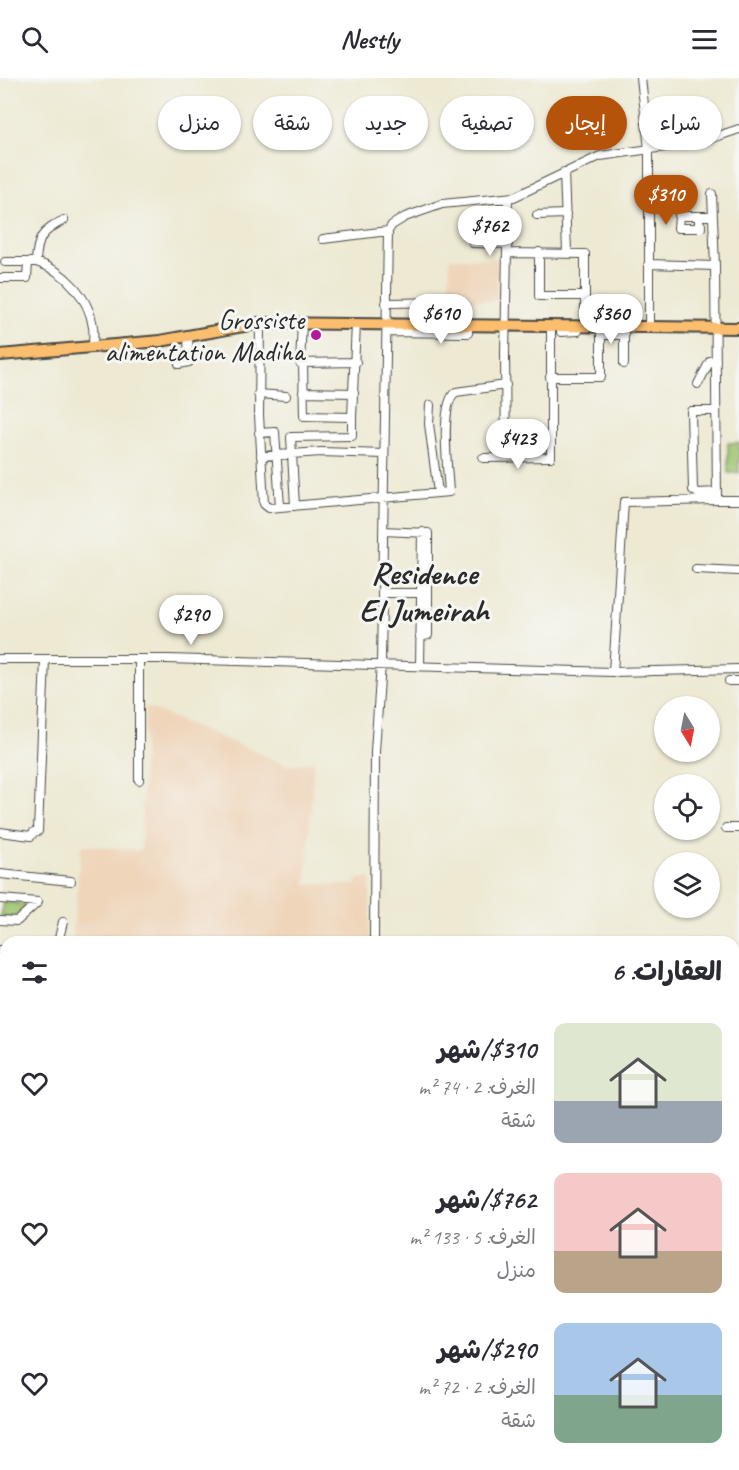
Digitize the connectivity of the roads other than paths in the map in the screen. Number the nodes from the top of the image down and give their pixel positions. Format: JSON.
{"nodes":[{"id":1,"x":641,"y":78,"type":"edge"},
{"id":2,"x":643,"y":96,"type":"edge"},
{"id":3,"x":739,"y":129,"type":"edge"},
{"id":4,"x":722,"y":135,"type":"edge"},
{"id":5,"x":642,"y":150,"type":"edge"},
{"id":6,"x":649,"y":150,"type":"edge"},
{"id":7,"x":564,"y":172,"type":"junction"},
{"id":8,"x":712,"y":194,"type":"dead end"},
{"id":9,"x":508,"y":198,"type":"junction"},
{"id":10,"x":566,"y":214,"type":"junction"},
{"id":11,"x":537,"y":215,"type":"dead end"},
{"id":12,"x":699,"y":216,"type":"dead end"},
{"id":13,"x":712,"y":216,"type":"junction"},
{"id":14,"x":64,"y":220,"type":"dead end"},
{"id":15,"x":388,"y":231,"type":"junction"},
{"id":16,"x":323,"y":238,"type":"dead end"},
{"id":17,"x":473,"y":243,"type":"dead end"},
{"id":18,"x":508,"y":249,"type":"junction"},
{"id":19,"x":539,"y":252,"type":"junction"},
{"id":20,"x":567,"y":252,"type":"junction"},
{"id":21,"x":5,"y":262,"type":"dead end"},
{"id":22,"x":32,"y":262,"type":"junction"},
{"id":23,"x":650,"y":264,"type":"junction"},
{"id":24,"x":715,"y":266,"type":"junction"},
{"id":25,"x":0,"y":278,"type":"edge"},
{"id":26,"x":585,"y":296,"type":"junction"},
{"id":27,"x":386,"y":303,"type":"junction"},
{"id":28,"x":610,"y":303,"type":"dead end"},
{"id":29,"x":260,"y":323,"type":"junction"},
{"id":30,"x":356,"y":323,"type":"junction"},
{"id":31,"x":302,"y":324,"type":"junction"},
{"id":32,"x":462,"y":326,"type":"junction"},
{"id":33,"x":505,"y":326,"type":"junction"},
{"id":34,"x":556,"y":326,"type":"junction"},
{"id":35,"x":598,"y":326,"type":"junction"},
{"id":36,"x":622,"y":326,"type":"junction"},
{"id":37,"x":649,"y":326,"type":"junction"},
{"id":38,"x":715,"y":327,"type":"junction"},
{"id":39,"x":387,"y":328,"type":"junction"},
{"id":40,"x":739,"y":328,"type":"edge"},
{"id":41,"x":188,"y":335,"type":"junction"},
{"id":42,"x":93,"y":344,"type":"junction"},
{"id":43,"x":0,"y":350,"type":"edge"},
{"id":44,"x":0,"y":355,"type":"edge"},
{"id":45,"x":716,"y":360,"type":"junction"},
{"id":46,"x":356,"y":362,"type":"junction"},
{"id":47,"x":303,"y":363,"type":"junction"},
{"id":48,"x":179,"y":364,"type":"dead end"},
{"id":49,"x":624,"y":364,"type":"dead end"},
{"id":50,"x":550,"y":377,"type":"junction"},
{"id":51,"x":698,"y":384,"type":"dead end"},
{"id":52,"x":506,"y":385,"type":"junction"},
{"id":53,"x":303,"y":392,"type":"junction"},
{"id":54,"x":354,"y":393,"type":"junction"},
{"id":55,"x":258,"y":394,"type":"junction"},
{"id":56,"x":286,"y":396,"type":"dead end"},
{"id":57,"x":430,"y":405,"type":"dead end"},
{"id":58,"x":716,"y":411,"type":"junction"},
{"id":59,"x":352,"y":417,"type":"junction"},
{"id":60,"x":259,"y":433,"type":"junction"},
{"id":61,"x":292,"y":453,"type":"junction"},
{"id":62,"x":384,"y":454,"type":"junction"},
{"id":63,"x":276,"y":455,"type":"junction"},
{"id":64,"x":261,"y":456,"type":"junction"},
{"id":65,"x":483,"y":458,"type":"dead end"},
{"id":66,"x":506,"y":458,"type":"junction"},
{"id":67,"x":438,"y":493,"type":"junction"},
{"id":68,"x":717,"y":496,"type":"junction"},
{"id":69,"x":383,"y":497,"type":"junction"},
{"id":70,"x":739,"y":500,"type":"edge"},
{"id":71,"x":296,"y":506,"type":"junction"},
{"id":72,"x":280,"y":507,"type":"junction"},
{"id":73,"x":383,"y":531,"type":"junction"},
{"id":74,"x":422,"y":532,"type":"junction"},
{"id":75,"x":696,"y":569,"type":"dead end"},
{"id":76,"x":739,"y":571,"type":"edge"},
{"id":77,"x":382,"y":593,"type":"junction"},
{"id":78,"x":421,"y":593,"type":"junction"},
{"id":79,"x":420,"y":637,"type":"junction"},
{"id":80,"x":0,"y":659,"type":"edge"},
{"id":81,"x":45,"y":659,"type":"junction"},
{"id":82,"x":139,"y":659,"type":"junction"},
{"id":83,"x":381,"y":664,"type":"junction"},
{"id":84,"x":420,"y":665,"type":"junction"},
{"id":85,"x":739,"y":669,"type":"edge"},
{"id":86,"x":613,"y":672,"type":"junction"},
{"id":87,"x":729,"y":681,"type":"dead end"},
{"id":88,"x":739,"y":681,"type":"edge"},
{"id":89,"x":139,"y":780,"type":"dead end"},
{"id":90,"x":726,"y":828,"type":"dead end"},
{"id":91,"x":739,"y":828,"type":"edge"},
{"id":92,"x":0,"y":832,"type":"edge"},
{"id":93,"x":0,"y":875,"type":"edge"},
{"id":94,"x":71,"y":881,"type":"dead end"},
{"id":95,"x":0,"y":898,"type":"edge"},
{"id":96,"x":0,"y":920,"type":"edge"},
{"id":97,"x":63,"y":922,"type":"dead end"},
{"id":98,"x":60,"y":936,"type":"edge"},
{"id":99,"x":374,"y":936,"type":"edge"}],
"edges":[{"from":1,"to":2,"type":"street"},
{"from":3,"to":4,"type":"street"},
{"from":5,"to":7,"type":"street"},
{"from":6,"to":23,"type":"street"},
{"from":7,"to":9,"type":"street"},
{"from":7,"to":10,"type":"street"},
{"from":8,"to":13,"type":"street"},
{"from":9,"to":15,"type":"street"},
{"from":9,"to":18,"type":"street"},
{"from":10,"to":11,"type":"street"},
{"from":10,"to":20,"type":"street"},
{"from":12,"to":13,"type":"street"},
{"from":13,"to":24,"type":"street"},
{"from":14,"to":22,"type":"street"},
{"from":15,"to":16,"type":"street"},
{"from":15,"to":27,"type":"street"},
{"from":17,"to":18,"type":"street"},
{"from":18,"to":19,"type":"street"},
{"from":18,"to":33,"type":"street"},
{"from":19,"to":20,"type":"street"},
{"from":19,"to":26,"type":"street"},
{"from":20,"to":26,"type":"street"},
{"from":21,"to":22,"type":"street"},
{"from":22,"to":25,"type":"street"},
{"from":22,"to":42,"type":"street"},
{"from":23,"to":24,"type":"street"},
{"from":23,"to":37,"type":"street"},
{"from":24,"to":38,"type":"street"},
{"from":26,"to":35,"type":"street"},
{"from":27,"to":32,"type":"street"},
{"from":27,"to":39,"type":"street"},
{"from":28,"to":35,"type":"street"},
{"from":29,"to":31,"type":"main road"},
{"from":29,"to":41,"type":"main road"},
{"from":29,"to":55,"type":"street"},
{"from":30,"to":31,"type":"main road"},
{"from":30,"to":39,"type":"main road"},
{"from":30,"to":46,"type":"street"},
{"from":31,"to":47,"type":"street"},
{"from":32,"to":33,"type":"main road"},
{"from":32,"to":39,"type":"main road"},
{"from":33,"to":34,"type":"main road"},
{"from":33,"to":52,"type":"street"},
{"from":34,"to":35,"type":"main road"},
{"from":34,"to":50,"type":"street"},
{"from":35,"to":36,"type":"main road"},
{"from":35,"to":50,"type":"street"},
{"from":36,"to":37,"type":"main road"},
{"from":36,"to":49,"type":"street"},
{"from":37,"to":38,"type":"main road"},
{"from":38,"to":40,"type":"main road"},
{"from":38,"to":45,"type":"street"},
{"from":39,"to":62,"type":"street"},
{"from":41,"to":42,"type":"main road"},
{"from":41,"to":48,"type":"street"},
{"from":42,"to":43,"type":"main road"},
{"from":42,"to":44,"type":"main road"},
{"from":45,"to":51,"type":"street"},
{"from":45,"to":58,"type":"street"},
{"from":46,"to":47,"type":"street"},
{"from":46,"to":54,"type":"street"},
{"from":47,"to":53,"type":"street"},
{"from":50,"to":66,"type":"street"},
{"from":52,"to":66,"type":"street"},
{"from":52,"to":67,"type":"street"},
{"from":53,"to":54,"type":"street"},
{"from":53,"to":59,"type":"street"},
{"from":54,"to":59,"type":"street"},
{"from":55,"to":56,"type":"street"},
{"from":55,"to":60,"type":"street"},
{"from":57,"to":67,"type":"street"},
{"from":58,"to":68,"type":"street"},
{"from":58,"to":68,"type":"street"},
{"from":59,"to":61,"type":"street"},
{"from":60,"to":63,"type":"street"},
{"from":60,"to":64,"type":"street"},
{"from":61,"to":62,"type":"street"},
{"from":61,"to":63,"type":"street"},
{"from":61,"to":71,"type":"street"},
{"from":62,"to":69,"type":"street"},
{"from":63,"to":64,"type":"street"},
{"from":63,"to":72,"type":"street"},
{"from":64,"to":72,"type":"street"},
{"from":65,"to":66,"type":"street"},
{"from":67,"to":69,"type":"street"},
{"from":68,"to":70,"type":"street"},
{"from":68,"to":86,"type":"street"},
{"from":69,"to":71,"type":"street"},
{"from":69,"to":73,"type":"street"},
{"from":71,"to":72,"type":"street"},
{"from":73,"to":74,"type":"street"},
{"from":73,"to":77,"type":"street"},
{"from":74,"to":78,"type":"street"},
{"from":74,"to":79,"type":"street"},
{"from":75,"to":76,"type":"street"},
{"from":77,"to":78,"type":"street"},
{"from":77,"to":83,"type":"street"},
{"from":78,"to":79,"type":"street"},
{"from":79,"to":84,"type":"street"},
{"from":80,"to":81,"type":"street"},
{"from":81,"to":82,"type":"street"},
{"from":81,"to":92,"type":"street"},
{"from":82,"to":83,"type":"street"},
{"from":82,"to":89,"type":"street"},
{"from":83,"to":84,"type":"street"},
{"from":83,"to":99,"type":"street"},
{"from":84,"to":86,"type":"street"},
{"from":85,"to":86,"type":"street"},
{"from":87,"to":88,"type":"street"},
{"from":90,"to":91,"type":"street"},
{"from":93,"to":94,"type":"street"},
{"from":95,"to":96,"type":"street"},
{"from":97,"to":98,"type":"street"}]}
